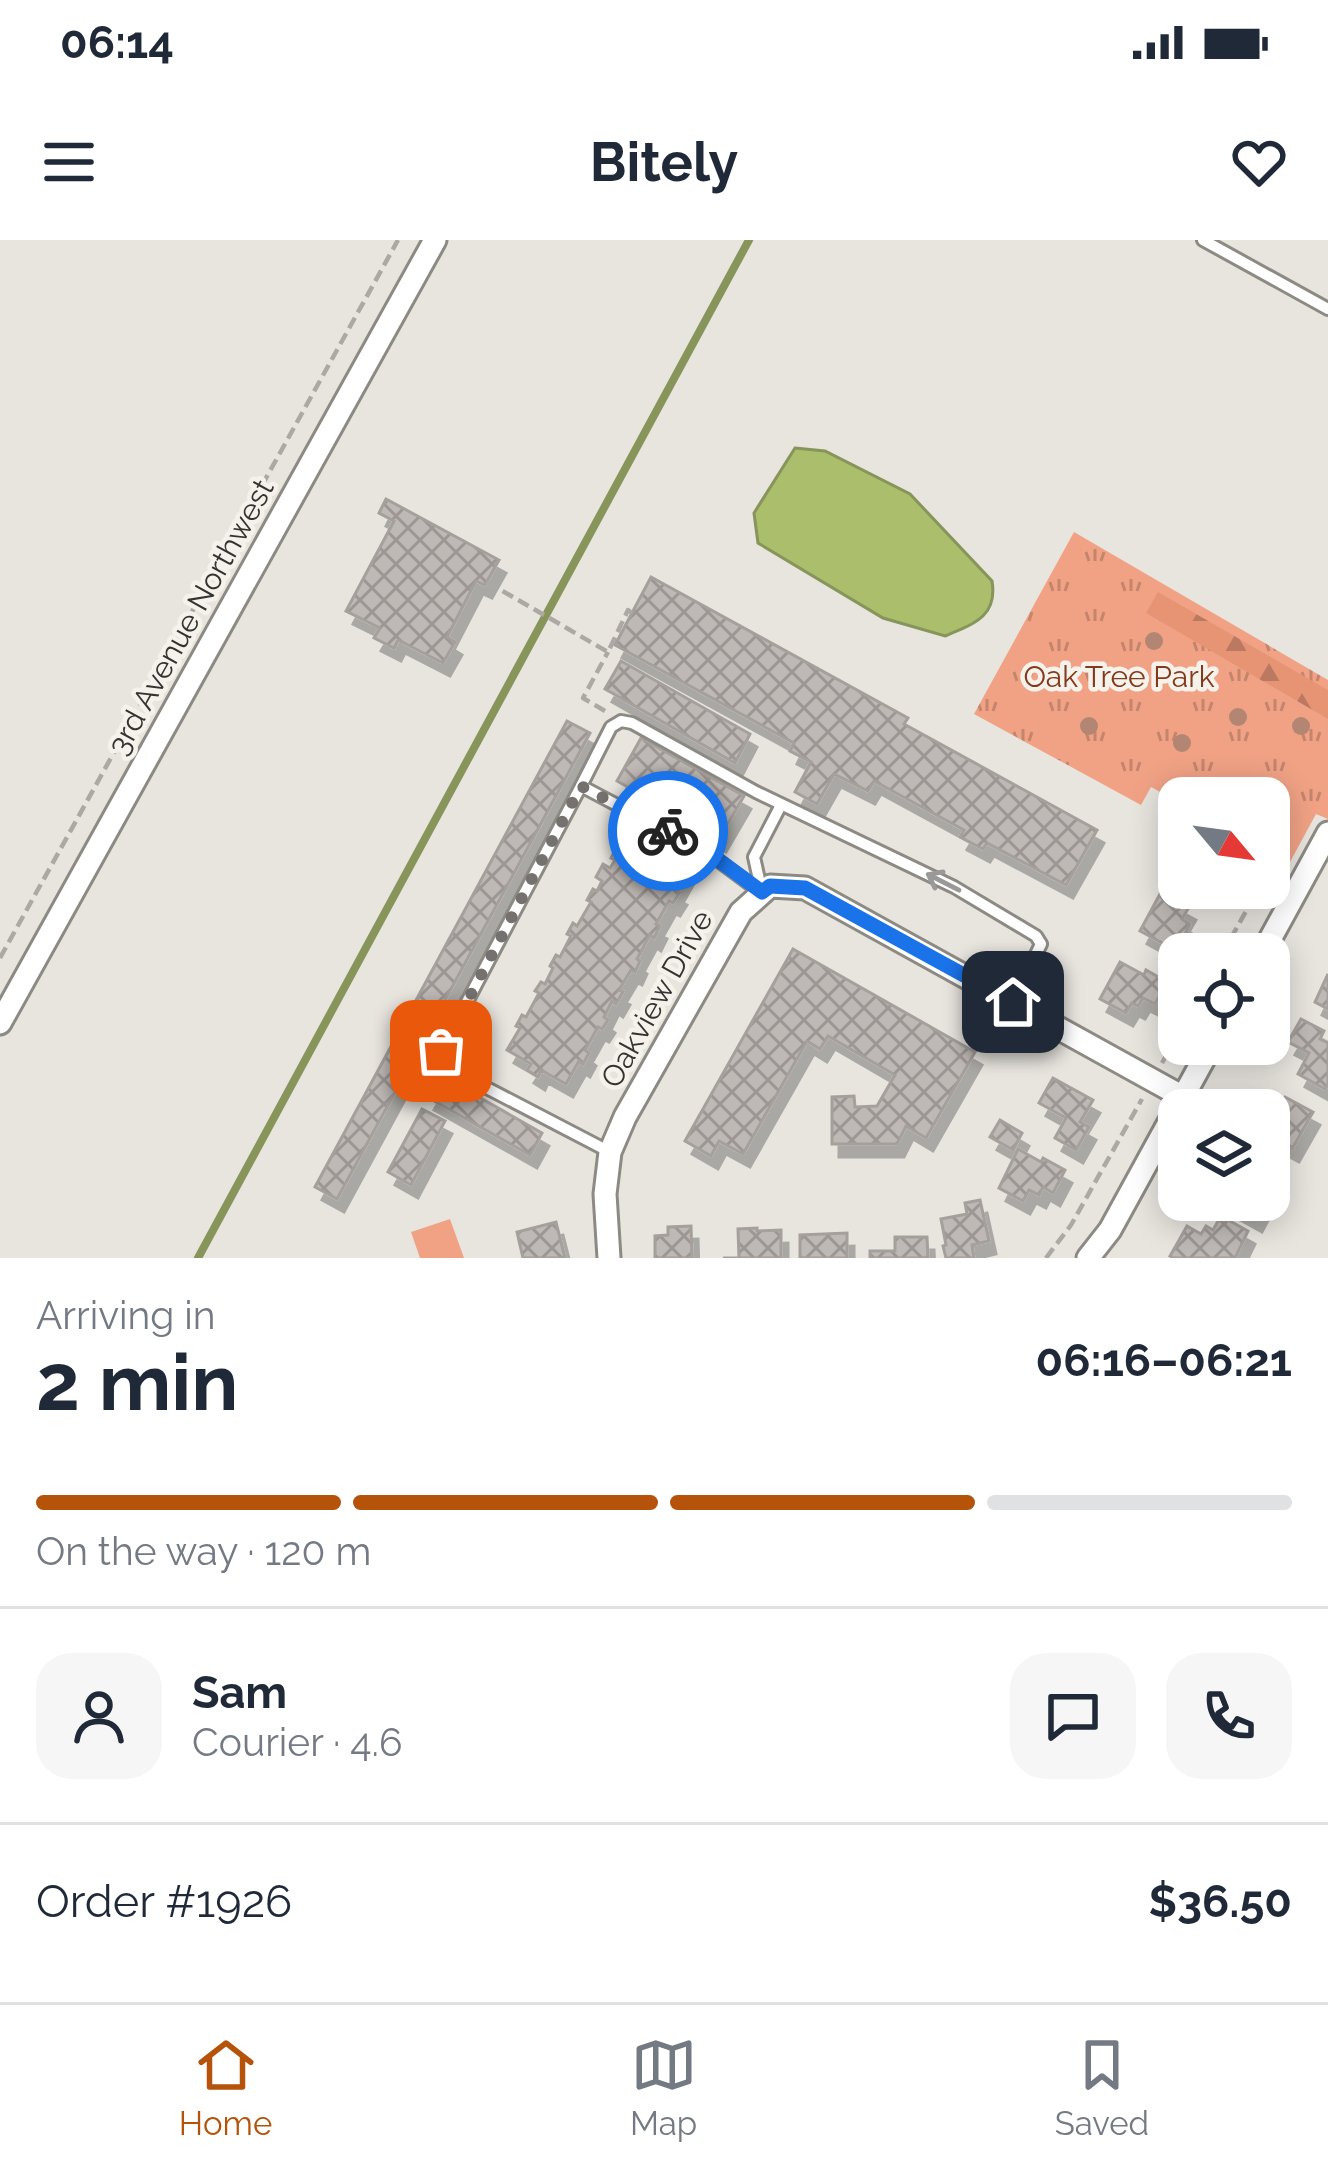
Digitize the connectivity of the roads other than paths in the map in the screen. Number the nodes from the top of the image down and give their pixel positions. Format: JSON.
{"nodes":[{"id":1,"x":435,"y":240,"type":"edge"},
{"id":2,"x":1203,"y":240,"type":"edge"},
{"id":3,"x":1328,"y":309,"type":"edge"},
{"id":4,"x":581,"y":786,"type":"junction"},
{"id":5,"x":782,"y":805,"type":"junction"},
{"id":6,"x":1328,"y":833,"type":"edge"},
{"id":7,"x":762,"y":892,"type":"junction"},
{"id":8,"x":1273,"y":933,"type":"edge"},
{"id":9,"x":1013,"y":1002,"type":"junction"},
{"id":10,"x":0,"y":1023,"type":"edge"},
{"id":11,"x":1171,"y":1089,"type":"edge"},
{"id":12,"x":1158,"y":1143,"type":"edge"},
{"id":13,"x":610,"y":1152,"type":"junction"},
{"id":14,"x":609,"y":1258,"type":"edge"},
{"id":15,"x":1088,"y":1258,"type":"edge"}],
"edges":[{"from":1,"to":10,"type":"street","name":"3rd Avenue Northwest"},
{"from":2,"to":3,"type":"lane"},
{"from":4,"to":5,"type":"lane"},
{"from":4,"to":7,"type":"lane"},
{"from":4,"to":13,"type":"lane"},
{"from":5,"to":7,"type":"lane"},
{"from":9,"to":5,"type":"lane","one_way":true},
{"from":6,"to":8,"type":"street"},
{"from":7,"to":9,"type":"street"},
{"from":7,"to":13,"type":"street","name":"Oakview Drive"},
{"from":9,"to":11,"type":"street"},
{"from":12,"to":15,"type":"street"},
{"from":13,"to":14,"type":"street","name":"Oakview Drive"}]}
